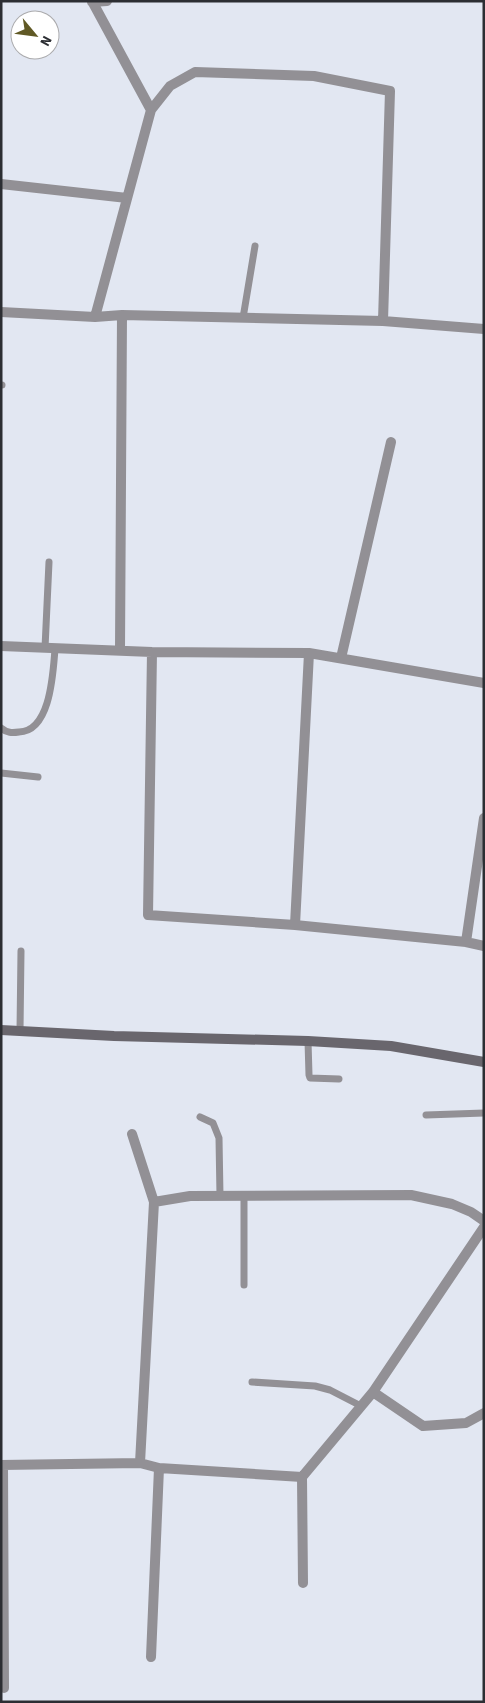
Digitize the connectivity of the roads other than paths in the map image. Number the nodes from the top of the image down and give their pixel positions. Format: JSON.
{"nodes":[{"id":1,"x":107,"y":1,"type":"edge"},
{"id":2,"x":92,"y":2,"type":"edge"},
{"id":3,"x":151,"y":110,"type":"junction"},
{"id":4,"x":1,"y":184,"type":"edge"},
{"id":5,"x":127,"y":198,"type":"junction"},
{"id":6,"x":255,"y":246,"type":"dead end"},
{"id":7,"x":1,"y":312,"type":"edge"},
{"id":8,"x":122,"y":315,"type":"junction"},
{"id":9,"x":95,"y":317,"type":"junction"},
{"id":10,"x":243,"y":318,"type":"junction"},
{"id":11,"x":383,"y":321,"type":"junction"},
{"id":12,"x":484,"y":329,"type":"edge"},
{"id":13,"x":391,"y":442,"type":"dead end"},
{"id":14,"x":49,"y":562,"type":"dead end"},
{"id":15,"x":1,"y":646,"type":"edge"},
{"id":16,"x":50,"y":649,"type":"junction"},
{"id":17,"x":120,"y":650,"type":"junction"},
{"id":18,"x":152,"y":652,"type":"junction"},
{"id":19,"x":309,"y":653,"type":"junction"},
{"id":20,"x":342,"y":658,"type":"junction"},
{"id":21,"x":484,"y":683,"type":"edge"},
{"id":22,"x":1,"y":728,"type":"edge"},
{"id":23,"x":1,"y":773,"type":"edge"},
{"id":24,"x":38,"y":777,"type":"dead end"},
{"id":25,"x":484,"y":818,"type":"edge"},
{"id":26,"x":295,"y":925,"type":"junction"},
{"id":27,"x":466,"y":942,"type":"junction"},
{"id":28,"x":484,"y":946,"type":"edge"},
{"id":29,"x":21,"y":951,"type":"dead end"},
{"id":30,"x":1,"y":1030,"type":"edge"},
{"id":31,"x":20,"y":1031,"type":"junction"},
{"id":32,"x":308,"y":1041,"type":"junction"},
{"id":33,"x":484,"y":1062,"type":"edge"},
{"id":34,"x":339,"y":1079,"type":"dead end"},
{"id":35,"x":484,"y":1113,"type":"edge"},
{"id":36,"x":426,"y":1115,"type":"dead end"},
{"id":37,"x":200,"y":1116,"type":"dead end"},
{"id":38,"x":132,"y":1134,"type":"dead end"},
{"id":39,"x":220,"y":1196,"type":"junction"},
{"id":40,"x":244,"y":1196,"type":"junction"},
{"id":41,"x":154,"y":1202,"type":"junction"},
{"id":42,"x":484,"y":1221,"type":"edge"},
{"id":43,"x":484,"y":1227,"type":"edge"},
{"id":44,"x":244,"y":1285,"type":"dead end"},
{"id":45,"x":252,"y":1382,"type":"dead end"},
{"id":46,"x":373,"y":1392,"type":"junction"},
{"id":47,"x":362,"y":1406,"type":"junction"},
{"id":48,"x":484,"y":1413,"type":"edge"},
{"id":49,"x":140,"y":1463,"type":"junction"},
{"id":50,"x":2,"y":1465,"type":"edge"},
{"id":51,"x":159,"y":1468,"type":"junction"},
{"id":52,"x":302,"y":1477,"type":"junction"},
{"id":53,"x":303,"y":1583,"type":"dead end"},
{"id":54,"x":152,"y":1657,"type":"dead end"},
{"id":55,"x":4,"y":1688,"type":"dead end"}],
"edges":[{"from":1,"to":2,"type":"street"},
{"from":2,"to":3,"type":"street"},
{"from":3,"to":5,"type":"street"},
{"from":3,"to":11,"type":"street"},
{"from":4,"to":5,"type":"street"},
{"from":5,"to":9,"type":"street"},
{"from":6,"to":10,"type":"lane"},
{"from":7,"to":9,"type":"street"},
{"from":8,"to":9,"type":"street"},
{"from":8,"to":10,"type":"street"},
{"from":8,"to":17,"type":"street"},
{"from":10,"to":11,"type":"street"},
{"from":11,"to":12,"type":"street"},
{"from":13,"to":20,"type":"street"},
{"from":14,"to":16,"type":"lane"},
{"from":15,"to":16,"type":"street"},
{"from":16,"to":17,"type":"street"},
{"from":16,"to":22,"type":"lane"},
{"from":17,"to":18,"type":"street"},
{"from":18,"to":19,"type":"street"},
{"from":18,"to":26,"type":"street"},
{"from":19,"to":20,"type":"street"},
{"from":19,"to":26,"type":"street"},
{"from":20,"to":21,"type":"street"},
{"from":23,"to":24,"type":"lane"},
{"from":25,"to":27,"type":"street"},
{"from":26,"to":27,"type":"street"},
{"from":27,"to":28,"type":"street"},
{"from":29,"to":31,"type":"lane"},
{"from":30,"to":31,"type":"street"},
{"from":31,"to":32,"type":"street"},
{"from":32,"to":33,"type":"street"},
{"from":32,"to":34,"type":"lane"},
{"from":35,"to":36,"type":"lane"},
{"from":37,"to":39,"type":"lane"},
{"from":38,"to":41,"type":"street"},
{"from":39,"to":40,"type":"street"},
{"from":39,"to":41,"type":"street"},
{"from":40,"to":42,"type":"street"},
{"from":40,"to":44,"type":"lane"},
{"from":41,"to":49,"type":"street"},
{"from":43,"to":46,"type":"street"},
{"from":45,"to":47,"type":"lane"},
{"from":46,"to":47,"type":"street"},
{"from":46,"to":48,"type":"street"},
{"from":47,"to":52,"type":"street"},
{"from":49,"to":50,"type":"street"},
{"from":49,"to":51,"type":"street"},
{"from":50,"to":55,"type":"street"},
{"from":51,"to":52,"type":"street"},
{"from":51,"to":54,"type":"street"},
{"from":52,"to":53,"type":"street"}]}
